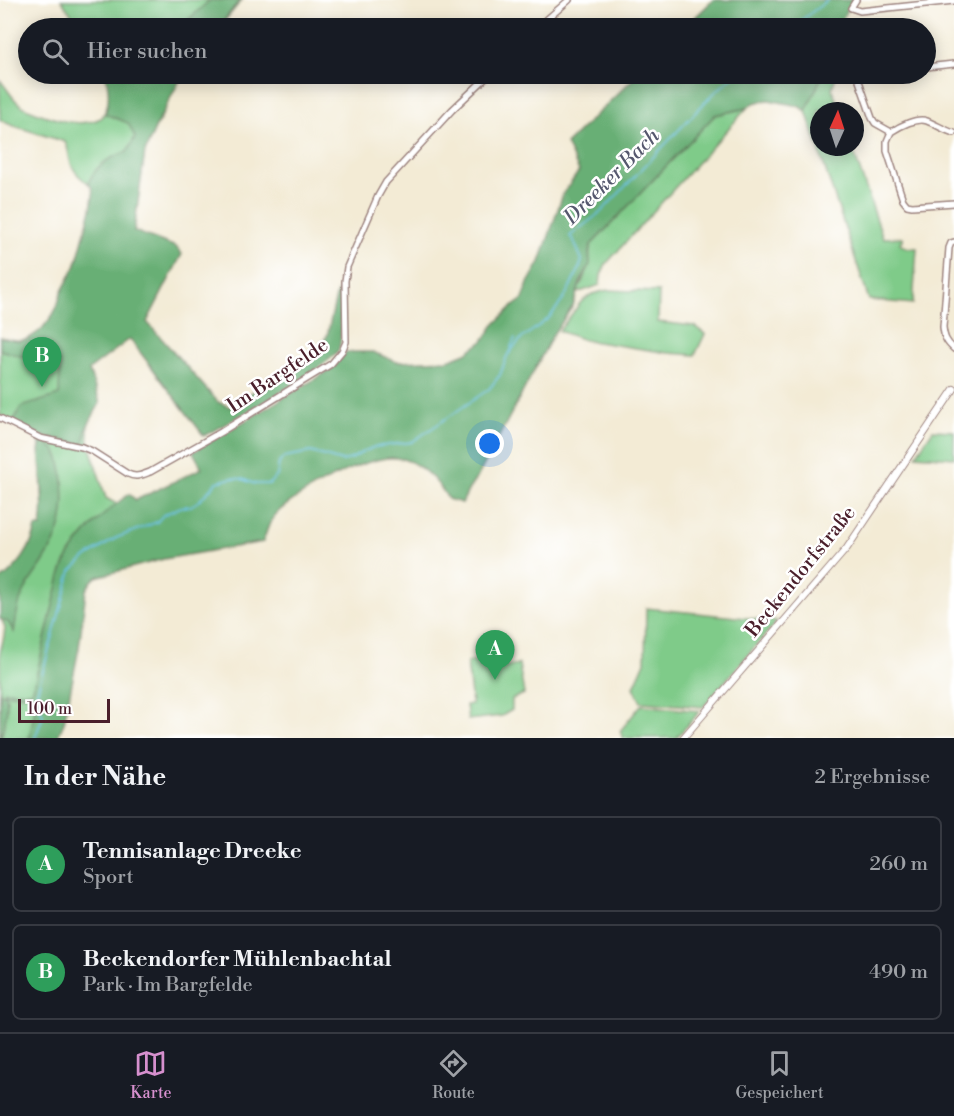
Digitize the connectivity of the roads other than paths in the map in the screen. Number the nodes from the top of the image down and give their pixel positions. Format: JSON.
{"nodes":[{"id":1,"x":569,"y":0,"type":"edge"},
{"id":2,"x":856,"y":0,"type":"edge"},
{"id":3,"x":954,"y":1,"type":"edge"},
{"id":4,"x":548,"y":18,"type":"edge"},
{"id":5,"x":954,"y":63,"type":"edge"},
{"id":6,"x":936,"y":66,"type":"edge"},
{"id":7,"x":479,"y":84,"type":"edge"},
{"id":8,"x":860,"y":84,"type":"edge"},
{"id":9,"x":891,"y":132,"type":"junction"},
{"id":10,"x":954,"y":133,"type":"edge"},
{"id":11,"x":954,"y":203,"type":"edge"},
{"id":12,"x":954,"y":242,"type":"edge"},
{"id":13,"x":954,"y":349,"type":"edge"},
{"id":14,"x":954,"y":389,"type":"edge"},
{"id":15,"x":0,"y":418,"type":"edge"},
{"id":16,"x":683,"y":738,"type":"edge"}],
"edges":[{"from":1,"to":4,"type":"street"},
{"from":2,"to":3,"type":"street"},
{"from":5,"to":6,"type":"street"},
{"from":7,"to":15,"type":"street","name":"Im Bargfelde"},
{"from":8,"to":9,"type":"street"},
{"from":9,"to":10,"type":"street"},
{"from":9,"to":11,"type":"street"},
{"from":12,"to":13,"type":"street"},
{"from":14,"to":16,"type":"street","name":"Beckendorfstraße"}]}
